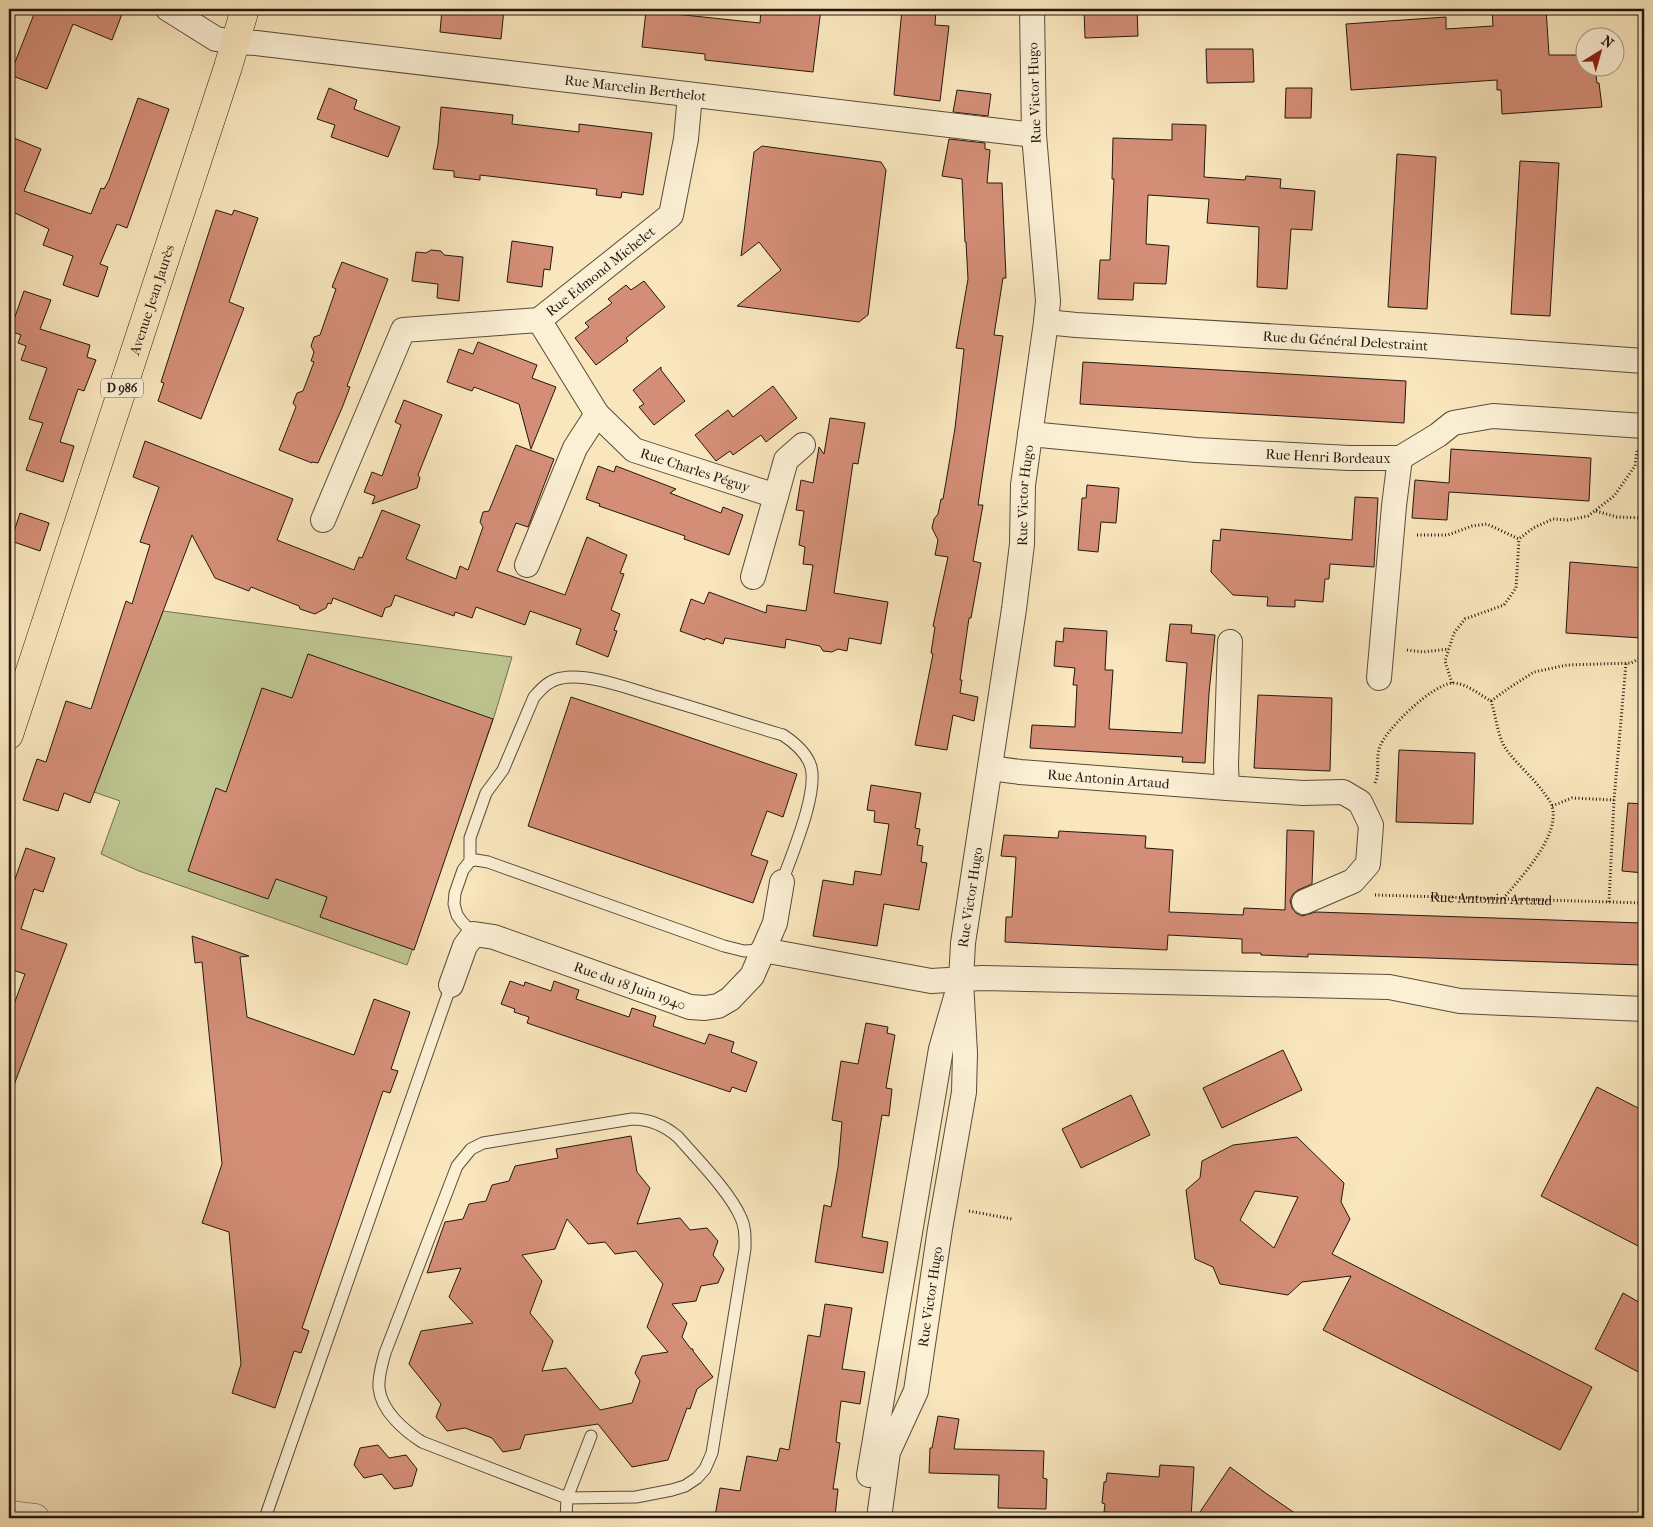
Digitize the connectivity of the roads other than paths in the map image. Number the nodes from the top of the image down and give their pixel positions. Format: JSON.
{"nodes":[{"id":1,"x":168,"y":9,"type":"edge"},
{"id":2,"x":245,"y":9,"type":"edge"},
{"id":3,"x":1032,"y":9,"type":"edge"},
{"id":4,"x":235,"y":42,"type":"junction"},
{"id":5,"x":690,"y":95,"type":"junction"},
{"id":6,"x":1034,"y":135,"type":"junction"},
{"id":7,"x":539,"y":320,"type":"junction"},
{"id":8,"x":1046,"y":322,"type":"junction"},
{"id":9,"x":1644,"y":361,"type":"edge"},
{"id":10,"x":597,"y":414,"type":"junction"},
{"id":11,"x":1642,"y":426,"type":"edge"},
{"id":12,"x":1030,"y":434,"type":"junction"},
{"id":13,"x":803,"y":445,"type":"dead end"},
{"id":14,"x":1400,"y":458,"type":"junction"},
{"id":15,"x":776,"y":496,"type":"junction"},
{"id":16,"x":323,"y":520,"type":"dead end"},
{"id":17,"x":527,"y":565,"type":"dead end"},
{"id":18,"x":753,"y":577,"type":"dead end"},
{"id":19,"x":1230,"y":642,"type":"dead end"},
{"id":20,"x":1379,"y":678,"type":"dead end"},
{"id":21,"x":9,"y":734,"type":"edge"},
{"id":22,"x":990,"y":768,"type":"junction"},
{"id":23,"x":1227,"y":788,"type":"junction"},
{"id":24,"x":470,"y":861,"type":"junction"},
{"id":25,"x":782,"y":882,"type":"joint"},
{"id":26,"x":1304,"y":902,"type":"dead end"},
{"id":27,"x":474,"y":934,"type":"junction"},
{"id":28,"x":763,"y":950,"type":"junction"},
{"id":29,"x":961,"y":981,"type":"junction"},
{"id":30,"x":451,"y":985,"type":"joint"},
{"id":31,"x":1644,"y":1009,"type":"edge"},
{"id":32,"x":591,"y":1436,"type":"dead end"},
{"id":33,"x":567,"y":1498,"type":"junction"},
{"id":34,"x":9,"y":1515,"type":"edge"},
{"id":35,"x":35,"y":1518,"type":"edge"},
{"id":36,"x":266,"y":1518,"type":"edge"},
{"id":37,"x":566,"y":1518,"type":"edge"},
{"id":38,"x":863,"y":1518,"type":"edge"},
{"id":39,"x":878,"y":1518,"type":"edge"}],
"edges":[{"from":1,"to":4,"type":"street","name":"Rue Marcelin Berthelot"},
{"from":2,"to":4,"type":"main road","name":"Avenue Jean Jaurès","number":"D 986"},
{"from":3,"to":6,"type":"street","name":"Rue Victor Hugo"},
{"from":4,"to":5,"type":"street","name":"Rue Marcelin Berthelot"},
{"from":4,"to":21,"type":"main road","name":"Avenue Jean Jaurès","number":"D 986"},
{"from":5,"to":6,"type":"street","name":"Rue Marcelin Berthelot"},
{"from":5,"to":7,"type":"street","name":"Rue Edmond Michelet"},
{"from":6,"to":8,"type":"street","name":"Rue Victor Hugo"},
{"from":7,"to":10,"type":"street","name":"Rue Charles Péguy"},
{"from":7,"to":16,"type":"street","name":"Rue Edmond Michelet"},
{"from":8,"to":9,"type":"street","name":"Rue du Général Delestraint"},
{"from":8,"to":12,"type":"street","name":"Rue Victor Hugo"},
{"from":10,"to":15,"type":"street","name":"Rue Charles Péguy"},
{"from":10,"to":17,"type":"street"},
{"from":11,"to":14,"type":"street","name":"Rue Henri Bordeaux"},
{"from":12,"to":14,"type":"street","name":"Rue Henri Bordeaux"},
{"from":12,"to":22,"type":"street","name":"Rue Victor Hugo"},
{"from":13,"to":15,"type":"street"},
{"from":14,"to":20,"type":"street"},
{"from":15,"to":18,"type":"street"},
{"from":19,"to":23,"type":"street"},
{"from":22,"to":23,"type":"street","name":"Rue Antonin Artaud"},
{"from":22,"to":29,"type":"street","name":"Rue Victor Hugo"},
{"from":23,"to":26,"type":"street","name":"Rue Antonin Artaud"},
{"from":24,"to":25,"type":"lane"},
{"from":24,"to":27,"type":"lane"},
{"from":24,"to":28,"type":"lane"},
{"from":25,"to":28,"type":"street","name":"Rue du 18 Juin 1940"},
{"from":27,"to":28,"type":"street","name":"Rue du 18 Juin 1940"},
{"from":27,"to":30,"type":"street"},
{"from":28,"to":29,"type":"street"},
{"from":29,"to":31,"type":"street"},
{"from":29,"to":38,"type":"street","name":"Rue Victor Hugo"},
{"from":29,"to":39,"type":"street","name":"Rue Victor Hugo"},
{"from":30,"to":36,"type":"lane"},
{"from":32,"to":33,"type":"lane"},
{"from":33,"to":33,"type":"lane"},
{"from":33,"to":37,"type":"lane"},
{"from":34,"to":35,"type":"street"}]}
